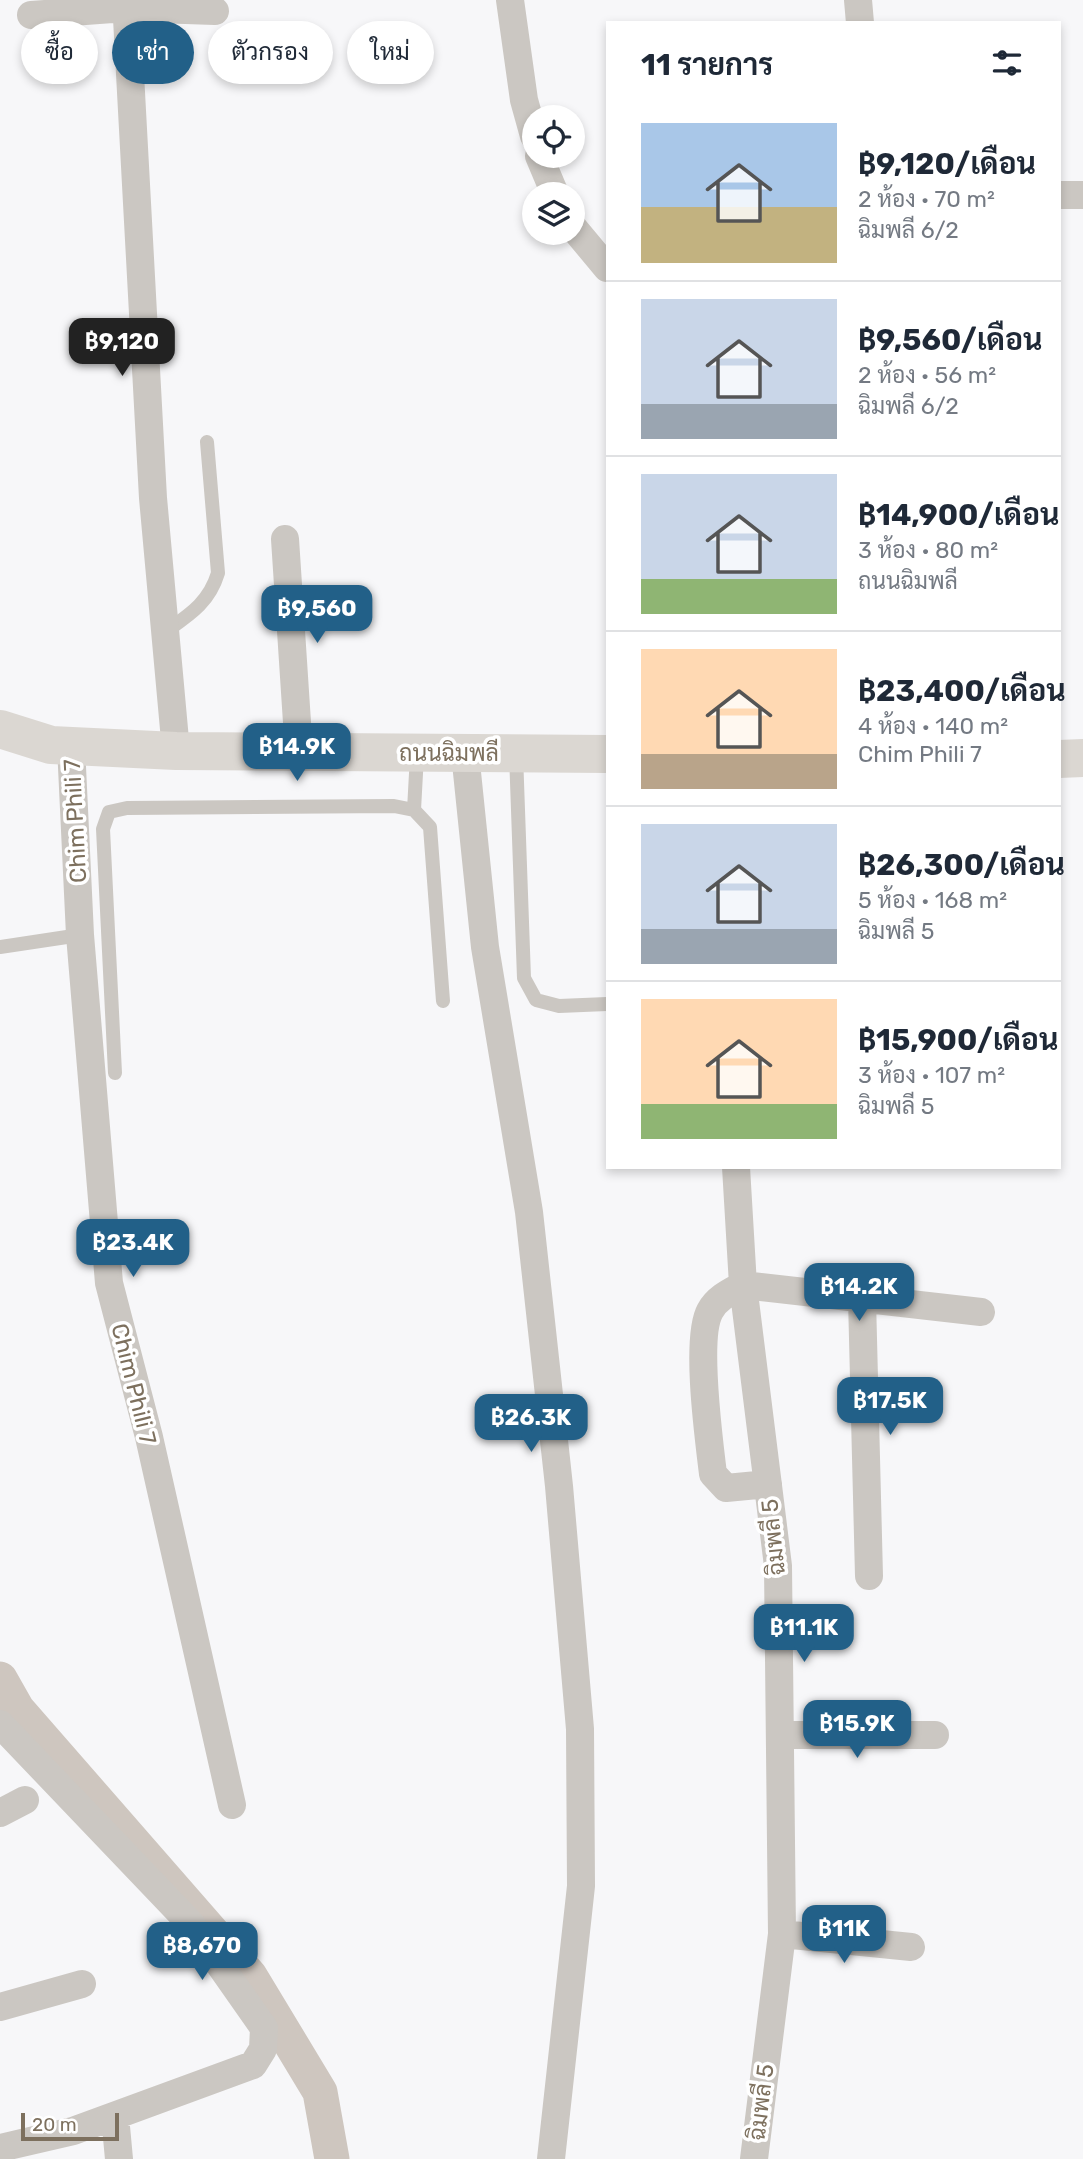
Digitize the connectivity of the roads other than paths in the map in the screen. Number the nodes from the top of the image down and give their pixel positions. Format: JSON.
{"nodes":[{"id":1,"x":510,"y":0,"type":"edge"},
{"id":2,"x":858,"y":0,"type":"edge"},
{"id":3,"x":126,"y":4,"type":"edge"},
{"id":4,"x":215,"y":12,"type":"dead end"},
{"id":5,"x":31,"y":15,"type":"dead end"},
{"id":6,"x":860,"y":21,"type":"edge"},
{"id":7,"x":525,"y":105,"type":"edge"},
{"id":8,"x":1061,"y":195,"type":"edge"},
{"id":9,"x":1083,"y":195,"type":"edge"},
{"id":10,"x":585,"y":242,"type":"edge"},
{"id":11,"x":606,"y":267,"type":"edge"},
{"id":12,"x":207,"y":442,"type":"dead end"},
{"id":13,"x":285,"y":539,"type":"dead end"},
{"id":14,"x":165,"y":632,"type":"junction"},
{"id":15,"x":0,"y":729,"type":"edge"},
{"id":16,"x":71,"y":746,"type":"junction"},
{"id":17,"x":176,"y":751,"type":"junction"},
{"id":18,"x":299,"y":753,"type":"junction"},
{"id":19,"x":465,"y":753,"type":"junction"},
{"id":20,"x":516,"y":753,"type":"junction"},
{"id":21,"x":417,"y":754,"type":"junction"},
{"id":22,"x":606,"y":754,"type":"edge"},
{"id":23,"x":1083,"y":758,"type":"edge"},
{"id":24,"x":1061,"y":759,"type":"edge"},
{"id":25,"x":415,"y":810,"type":"junction"},
{"id":26,"x":80,"y":935,"type":"junction"},
{"id":27,"x":0,"y":947,"type":"edge"},
{"id":28,"x":443,"y":1001,"type":"dead end"},
{"id":29,"x":606,"y":1004,"type":"edge"},
{"id":30,"x":116,"y":1073,"type":"dead end"},
{"id":31,"x":736,"y":1169,"type":"edge"},
{"id":32,"x":743,"y":1285,"type":"junction"},
{"id":33,"x":862,"y":1298,"type":"junction"},
{"id":34,"x":981,"y":1312,"type":"dead end"},
{"id":35,"x":768,"y":1484,"type":"junction"},
{"id":36,"x":869,"y":1576,"type":"dead end"},
{"id":37,"x":0,"y":1724,"type":"edge"},
{"id":38,"x":780,"y":1735,"type":"junction"},
{"id":39,"x":935,"y":1735,"type":"dead end"},
{"id":40,"x":25,"y":1800,"type":"dead end"},
{"id":41,"x":232,"y":1805,"type":"dead end"},
{"id":42,"x":0,"y":1813,"type":"edge"},
{"id":43,"x":782,"y":1934,"type":"junction"},
{"id":44,"x":911,"y":1947,"type":"dead end"},
{"id":45,"x":82,"y":1984,"type":"dead end"},
{"id":46,"x":0,"y":2007,"type":"edge"},
{"id":47,"x":115,"y":2116,"type":"junction"},
{"id":48,"x":0,"y":2148,"type":"edge"},
{"id":49,"x":119,"y":2159,"type":"edge"},
{"id":50,"x":551,"y":2159,"type":"edge"},
{"id":51,"x":754,"y":2159,"type":"edge"}],
"edges":[{"from":1,"to":7,"type":"street"},
{"from":2,"to":6,"type":"street"},
{"from":3,"to":4,"type":"street"},
{"from":3,"to":5,"type":"street"},
{"from":3,"to":14,"type":"street"},
{"from":8,"to":9,"type":"street"},
{"from":10,"to":11,"type":"street"},
{"from":12,"to":14,"type":"lane"},
{"from":13,"to":18,"type":"street"},
{"from":14,"to":17,"type":"street"},
{"from":15,"to":16,"type":"street","name":"ถนนฉิมพลี"},
{"from":16,"to":17,"type":"street","name":"ถนนฉิมพลี"},
{"from":16,"to":26,"type":"street","name":"Chim Phili 7"},
{"from":17,"to":18,"type":"street","name":"ถนนฉิมพลี"},
{"from":18,"to":21,"type":"street","name":"ถนนฉิมพลี"},
{"from":19,"to":20,"type":"street","name":"ถนนฉิมพลี"},
{"from":19,"to":21,"type":"street","name":"ถนนฉิมพลี"},
{"from":19,"to":50,"type":"street"},
{"from":20,"to":22,"type":"street","name":"ถนนฉิมพลี"},
{"from":20,"to":29,"type":"lane"},
{"from":21,"to":25,"type":"lane"},
{"from":23,"to":24,"type":"street"},
{"from":25,"to":28,"type":"lane"},
{"from":25,"to":30,"type":"lane"},
{"from":26,"to":27,"type":"lane"},
{"from":26,"to":41,"type":"street","name":"Chim Phili 7"},
{"from":31,"to":32,"type":"street","name":"ฉิมพลี 5"},
{"from":32,"to":33,"type":"street"},
{"from":32,"to":35,"type":"street","name":"ฉิมพลี 5"},
{"from":32,"to":35,"type":"street"},
{"from":33,"to":34,"type":"street"},
{"from":33,"to":36,"type":"street"},
{"from":35,"to":38,"type":"street","name":"ฉิมพลี 5"},
{"from":37,"to":47,"type":"street"},
{"from":38,"to":39,"type":"street"},
{"from":38,"to":43,"type":"street","name":"ฉิมพลี 5"},
{"from":40,"to":42,"type":"street"},
{"from":43,"to":44,"type":"street"},
{"from":43,"to":51,"type":"street","name":"ฉิมพลี 5"},
{"from":45,"to":46,"type":"street"},
{"from":47,"to":48,"type":"street"},
{"from":47,"to":49,"type":"street"}]}
